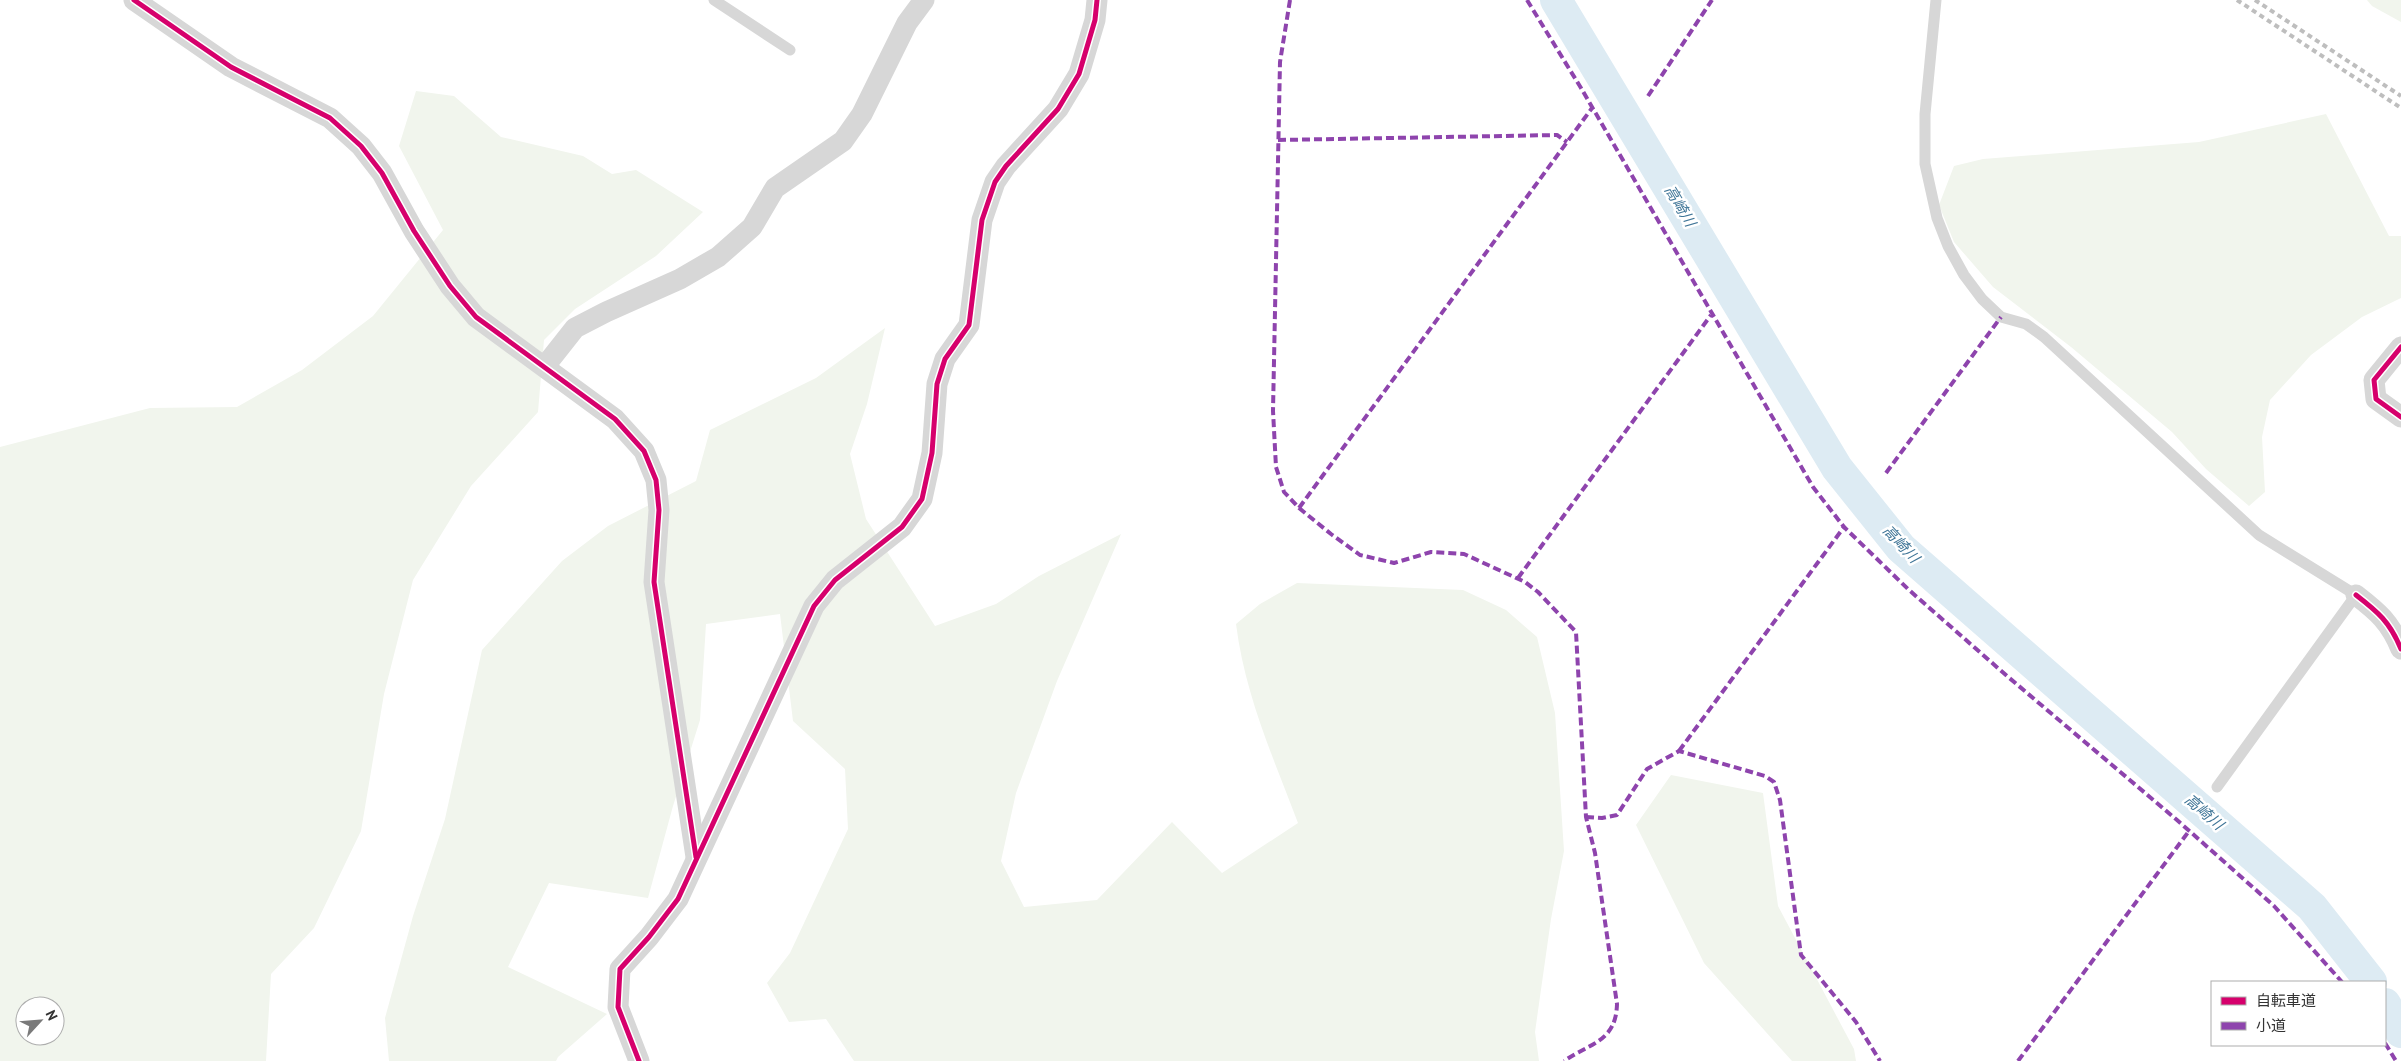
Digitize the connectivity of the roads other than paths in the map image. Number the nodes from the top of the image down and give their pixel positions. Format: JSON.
{"nodes":[{"id":1,"x":134,"y":0,"type":"edge"},
{"id":2,"x":714,"y":0,"type":"edge"},
{"id":3,"x":924,"y":0,"type":"edge"},
{"id":4,"x":1097,"y":0,"type":"edge"},
{"id":5,"x":1936,"y":0,"type":"edge"},
{"id":6,"x":790,"y":50,"type":"dead end"},
{"id":7,"x":2401,"y":348,"type":"edge"},
{"id":8,"x":545,"y":366,"type":"junction"},
{"id":9,"x":2401,"y":417,"type":"edge"},
{"id":10,"x":2356,"y":595,"type":"junction"},
{"id":11,"x":2401,"y":649,"type":"edge"},
{"id":12,"x":2217,"y":787,"type":"dead end"},
{"id":13,"x":696,"y":857,"type":"junction"},
{"id":14,"x":639,"y":1061,"type":"edge"}],
"edges":[{"from":1,"to":8,"type":"street"},
{"from":2,"to":6,"type":"lane"},
{"from":3,"to":8,"type":"street"},
{"from":4,"to":13,"type":"street"},
{"from":5,"to":10,"type":"lane"},
{"from":7,"to":9,"type":"street"},
{"from":8,"to":13,"type":"street"},
{"from":10,"to":11,"type":"street"},
{"from":10,"to":12,"type":"lane"},
{"from":13,"to":14,"type":"street"}]}
